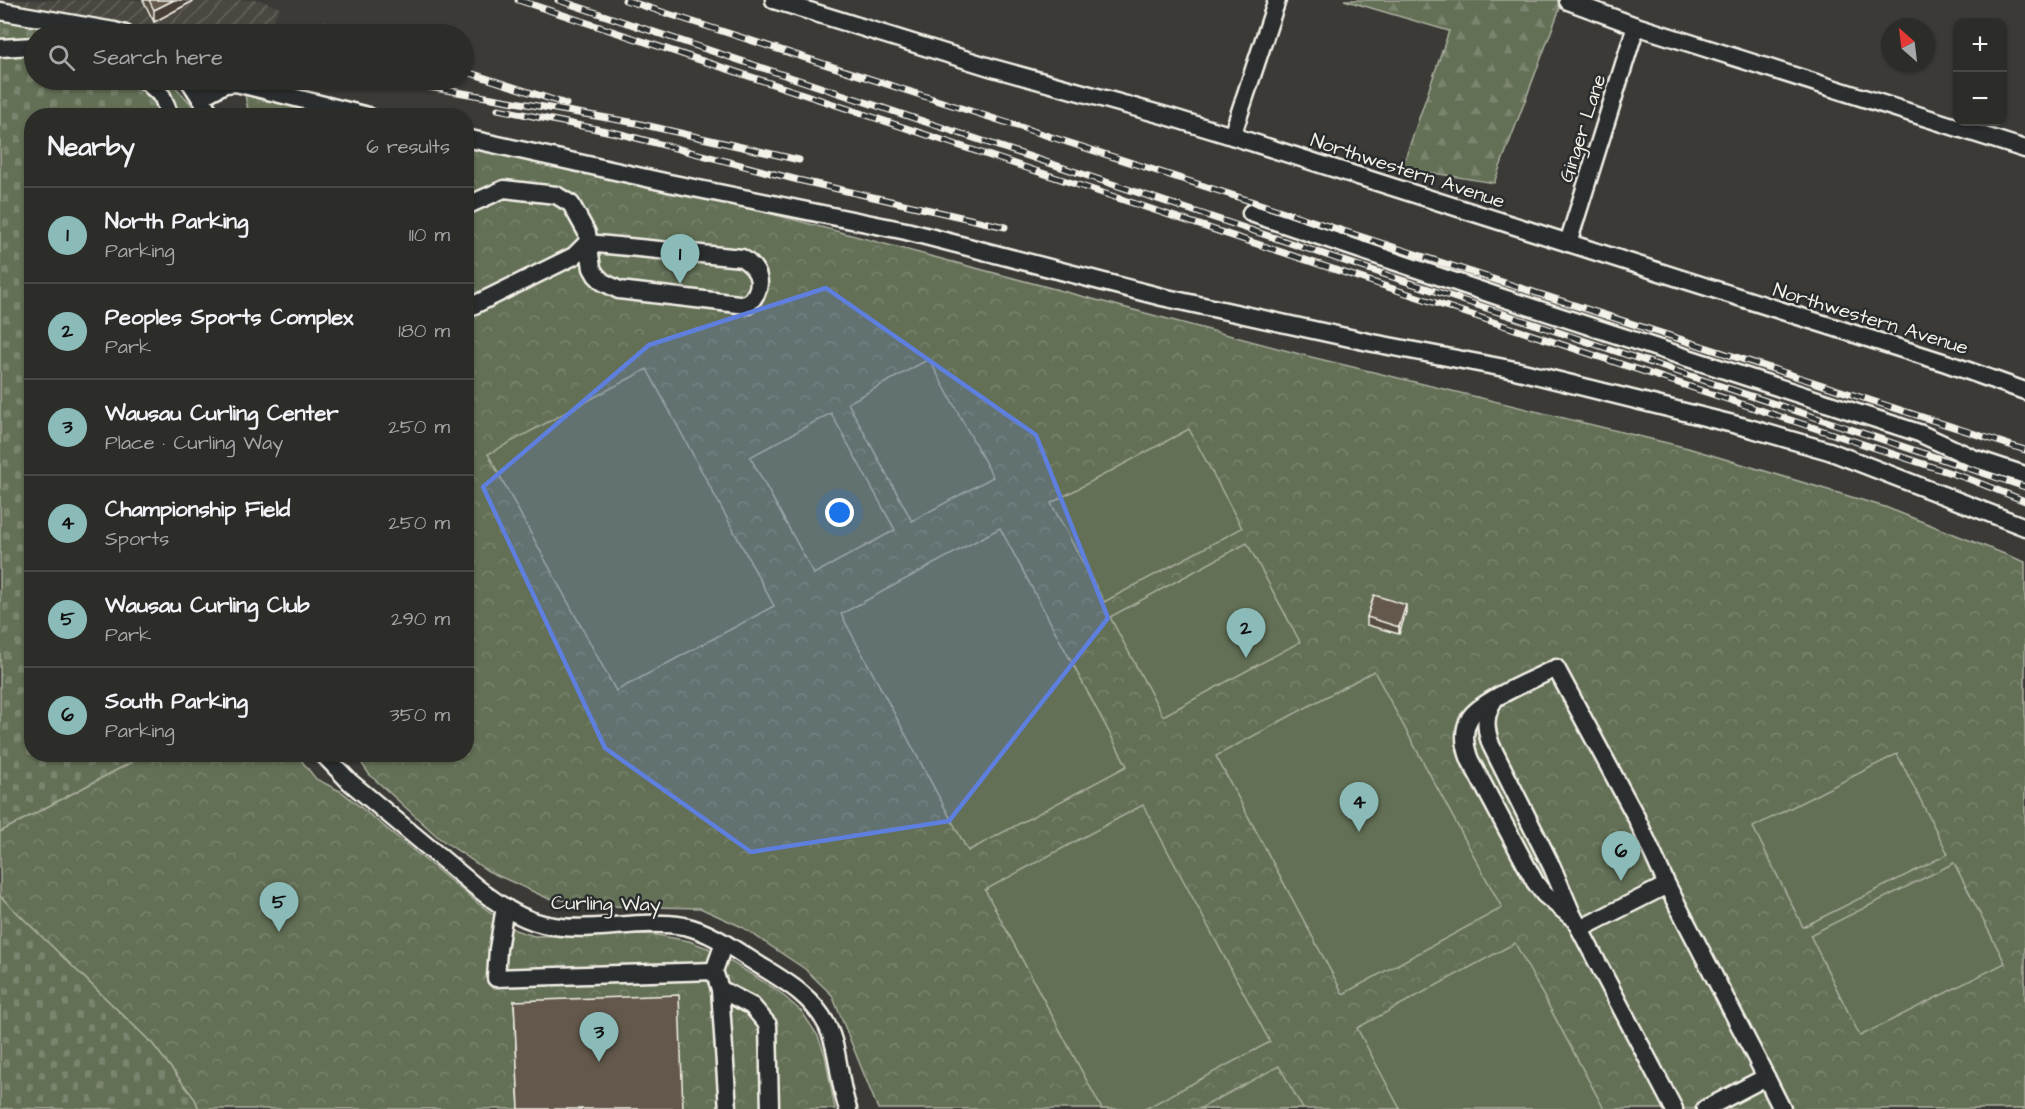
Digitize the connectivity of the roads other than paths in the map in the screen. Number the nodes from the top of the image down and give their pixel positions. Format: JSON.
{"nodes":[{"id":1,"x":774,"y":0,"type":"edge"},
{"id":2,"x":1277,"y":0,"type":"edge"},
{"id":3,"x":1568,"y":1,"type":"edge"},
{"id":4,"x":0,"y":11,"type":"edge"},
{"id":5,"x":77,"y":24,"type":"edge"},
{"id":6,"x":1636,"y":26,"type":"junction"},
{"id":7,"x":24,"y":47,"type":"edge"},
{"id":8,"x":0,"y":48,"type":"edge"},
{"id":9,"x":156,"y":90,"type":"edge"},
{"id":10,"x":196,"y":90,"type":"edge"},
{"id":11,"x":214,"y":90,"type":"edge"},
{"id":12,"x":264,"y":90,"type":"edge"},
{"id":13,"x":201,"y":97,"type":"junction"},
{"id":14,"x":167,"y":108,"type":"edge"},
{"id":15,"x":207,"y":108,"type":"edge"},
{"id":16,"x":336,"y":108,"type":"edge"},
{"id":17,"x":1232,"y":136,"type":"junction"},
{"id":18,"x":474,"y":140,"type":"edge"},
{"id":19,"x":2025,"y":149,"type":"edge"},
{"id":20,"x":474,"y":202,"type":"edge"},
{"id":21,"x":1251,"y":213,"type":"dead end"},
{"id":22,"x":587,"y":243,"type":"junction"},
{"id":23,"x":1568,"y":243,"type":"junction"},
{"id":24,"x":474,"y":305,"type":"edge"},
{"id":25,"x":2025,"y":391,"type":"edge"},
{"id":26,"x":2025,"y":475,"type":"edge"},
{"id":27,"x":2025,"y":527,"type":"edge"},
{"id":28,"x":1494,"y":700,"type":"junction"},
{"id":29,"x":331,"y":762,"type":"edge"},
{"id":30,"x":1667,"y":885,"type":"junction"},
{"id":31,"x":505,"y":908,"type":"junction"},
{"id":32,"x":1577,"y":924,"type":"junction"},
{"id":33,"x":724,"y":943,"type":"junction"},
{"id":34,"x":714,"y":971,"type":"junction"},
{"id":35,"x":720,"y":989,"type":"junction"},
{"id":36,"x":1766,"y":1077,"type":"junction"},
{"id":37,"x":728,"y":1109,"type":"edge"},
{"id":38,"x":770,"y":1109,"type":"edge"},
{"id":39,"x":848,"y":1109,"type":"edge"},
{"id":40,"x":1674,"y":1109,"type":"edge"},
{"id":41,"x":1705,"y":1109,"type":"edge"},
{"id":42,"x":1782,"y":1109,"type":"edge"}],
"edges":[{"from":1,"to":17,"type":"street","name":"Northwestern Avenue"},
{"from":2,"to":17,"type":"street"},
{"from":3,"to":6,"type":"street"},
{"from":4,"to":5,"type":"street"},
{"from":6,"to":19,"type":"street"},
{"from":6,"to":23,"type":"street","name":"Ginger Lane"},
{"from":7,"to":8,"type":"street"},
{"from":9,"to":14,"type":"street"},
{"from":10,"to":13,"type":"street"},
{"from":11,"to":13,"type":"street"},
{"from":12,"to":16,"type":"street"},
{"from":13,"to":15,"type":"street"},
{"from":17,"to":23,"type":"street","name":"Northwestern Avenue"},
{"from":18,"to":27,"type":"street"},
{"from":20,"to":22,"type":"street"},
{"from":21,"to":26,"type":"street"},
{"from":22,"to":22,"type":"street"},
{"from":22,"to":24,"type":"street"},
{"from":23,"to":25,"type":"street","name":"Northwestern Avenue"},
{"from":28,"to":30,"type":"street"},
{"from":28,"to":32,"type":"street"},
{"from":28,"to":32,"type":"street"},
{"from":29,"to":31,"type":"street","name":"Curling Way"},
{"from":30,"to":32,"type":"street"},
{"from":30,"to":36,"type":"street"},
{"from":31,"to":33,"type":"street","name":"Curling Way"},
{"from":31,"to":34,"type":"street"},
{"from":32,"to":40,"type":"street"},
{"from":33,"to":34,"type":"street"},
{"from":33,"to":39,"type":"street","name":"Curling Way"},
{"from":34,"to":35,"type":"street"},
{"from":35,"to":37,"type":"street"},
{"from":35,"to":38,"type":"street"},
{"from":36,"to":41,"type":"street"},
{"from":36,"to":42,"type":"street"}]}
